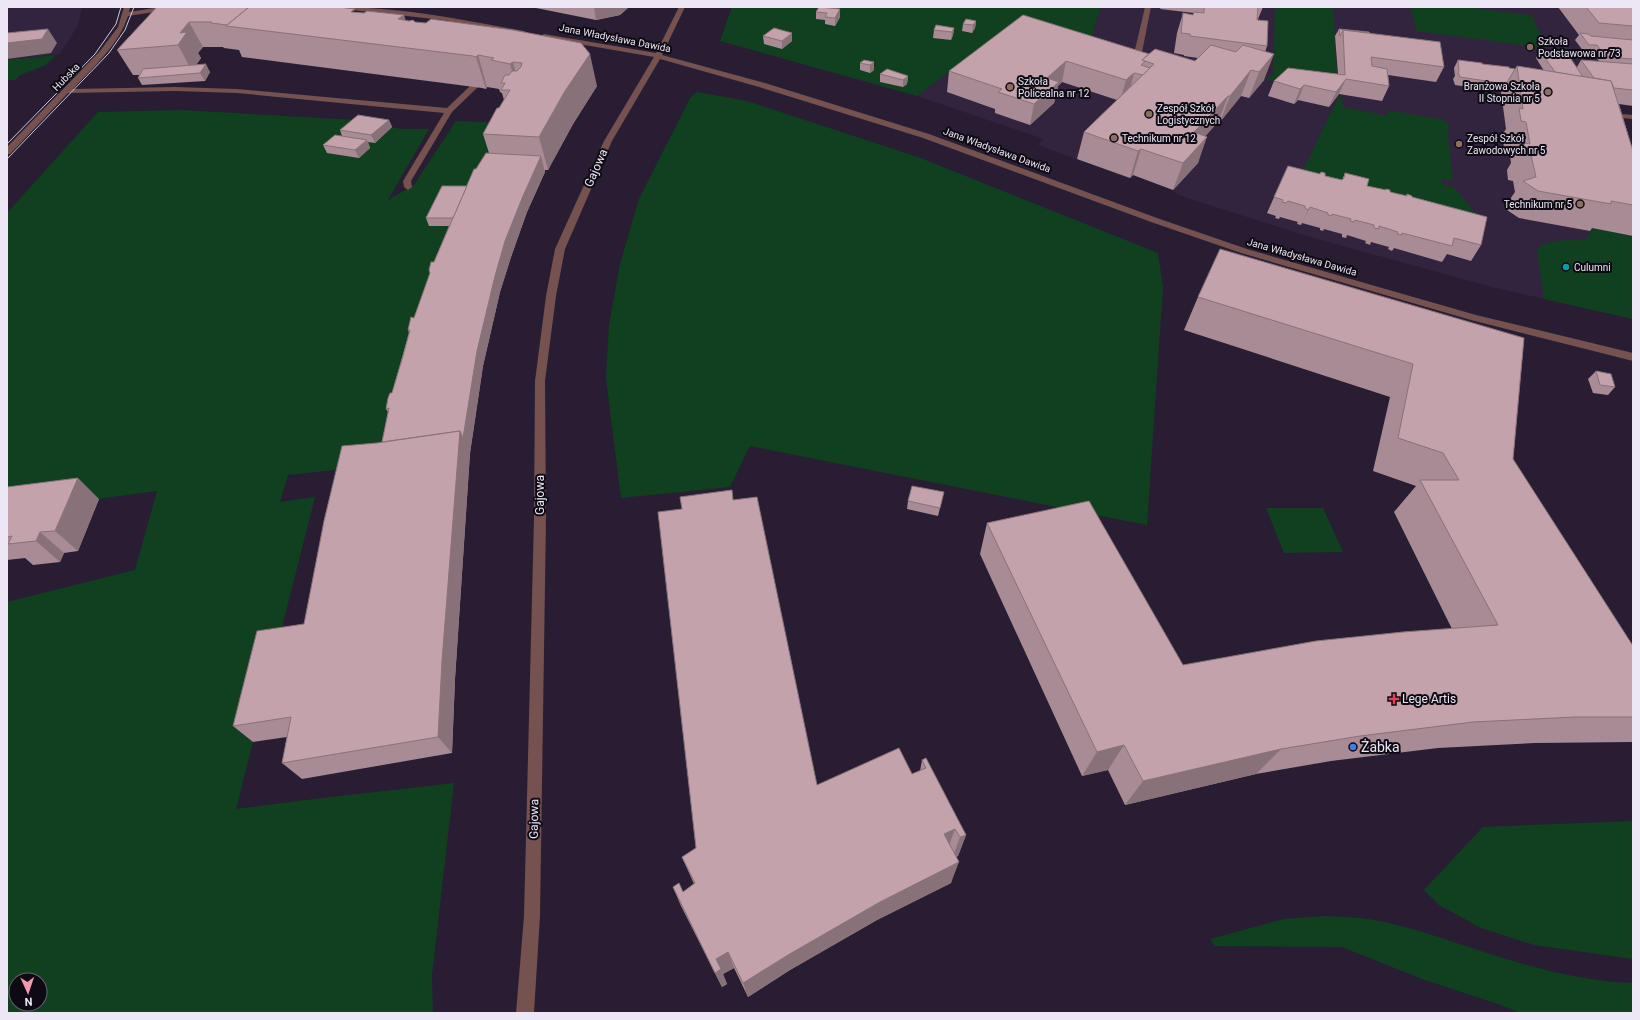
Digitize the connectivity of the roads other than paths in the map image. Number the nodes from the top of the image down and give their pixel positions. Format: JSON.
{"nodes":[{"id":1,"x":174,"y":7,"type":"edge"},
{"id":2,"x":342,"y":7,"type":"edge"},
{"id":3,"x":682,"y":7,"type":"edge"},
{"id":4,"x":1148,"y":7,"type":"edge"},
{"id":5,"x":384,"y":9,"type":"edge"},
{"id":6,"x":126,"y":10,"type":"edge"},
{"id":7,"x":534,"y":34,"type":"junction"},
{"id":8,"x":520,"y":43,"type":"edge"},
{"id":9,"x":658,"y":56,"type":"junction"},
{"id":10,"x":1161,"y":57,"type":"edge"},
{"id":11,"x":474,"y":87,"type":"edge"},
{"id":12,"x":67,"y":91,"type":"junction"},
{"id":13,"x":449,"y":111,"type":"junction"},
{"id":14,"x":1616,"y":116,"type":"edge"},
{"id":15,"x":1633,"y":117,"type":"edge"},
{"id":16,"x":7,"y":152,"type":"edge"},
{"id":17,"x":408,"y":188,"type":"dead end"},
{"id":18,"x":1633,"y":357,"type":"edge"},
{"id":19,"x":525,"y":1013,"type":"edge"}],
"edges":[{"from":1,"to":6,"type":"street"},
{"from":2,"to":5,"type":"street","name":"Jana Władysława Dawida"},
{"from":3,"to":9,"type":"street","name":"Gajowa"},
{"from":4,"to":10,"type":"street"},
{"from":5,"to":7,"type":"street","name":"Jana Władysława Dawida"},
{"from":6,"to":12,"type":"street","name":"Hubska"},
{"from":7,"to":8,"type":"street"},
{"from":7,"to":9,"type":"street","name":"Jana Władysława Dawida"},
{"from":9,"to":18,"type":"street","name":"Jana Władysława Dawida"},
{"from":9,"to":19,"type":"street","name":"Gajowa"},
{"from":11,"to":13,"type":"street"},
{"from":12,"to":13,"type":"street"},
{"from":12,"to":16,"type":"street","name":"Hubska"},
{"from":13,"to":17,"type":"street"},
{"from":14,"to":15,"type":"street"}]}
